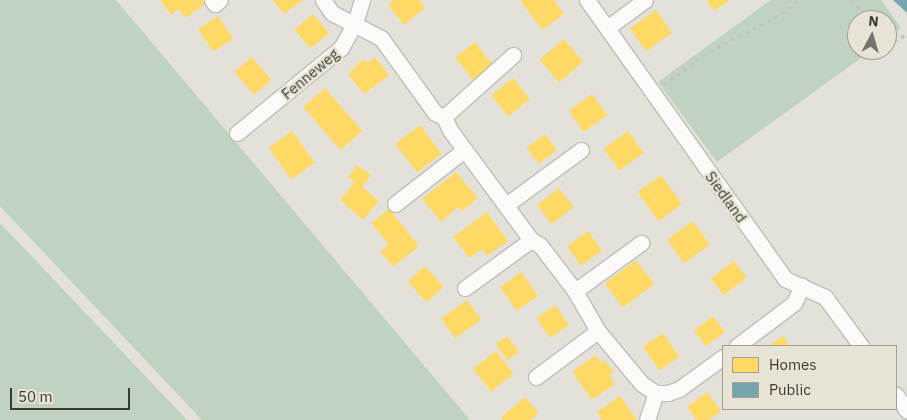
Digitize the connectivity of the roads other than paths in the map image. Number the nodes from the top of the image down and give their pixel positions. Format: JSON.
{"nodes":[{"id":1,"x":212,"y":0,"type":"edge"},
{"id":2,"x":220,"y":0,"type":"edge"},
{"id":3,"x":322,"y":0,"type":"edge"},
{"id":4,"x":362,"y":0,"type":"edge"},
{"id":5,"x":587,"y":0,"type":"edge"},
{"id":6,"x":645,"y":0,"type":"edge"},
{"id":7,"x":355,"y":23,"type":"junction"},
{"id":8,"x":607,"y":28,"type":"junction"},
{"id":9,"x":513,"y":55,"type":"dead end"},
{"id":10,"x":444,"y":117,"type":"junction"},
{"id":11,"x":237,"y":133,"type":"dead end"},
{"id":12,"x":464,"y":150,"type":"junction"},
{"id":13,"x":581,"y":150,"type":"dead end"},
{"id":14,"x":395,"y":204,"type":"dead end"},
{"id":15,"x":506,"y":205,"type":"junction"},
{"id":16,"x":531,"y":240,"type":"junction"},
{"id":17,"x":641,"y":243,"type":"dead end"},
{"id":18,"x":802,"y":286,"type":"junction"},
{"id":19,"x":465,"y":288,"type":"dead end"},
{"id":20,"x":575,"y":290,"type":"junction"},
{"id":21,"x":598,"y":331,"type":"junction"},
{"id":22,"x":738,"y":345,"type":"edge"},
{"id":23,"x":860,"y":345,"type":"edge"},
{"id":24,"x":722,"y":358,"type":"edge"},
{"id":25,"x":536,"y":377,"type":"dead end"},
{"id":26,"x":656,"y":393,"type":"junction"},
{"id":27,"x":897,"y":396,"type":"edge"},
{"id":28,"x":907,"y":411,"type":"edge"},
{"id":29,"x":647,"y":420,"type":"edge"}],
"edges":[{"from":1,"to":2,"type":"street"},
{"from":3,"to":7,"type":"street"},
{"from":4,"to":7,"type":"street","name":"Fenneweg"},
{"from":5,"to":8,"type":"street","name":"Siedland"},
{"from":6,"to":8,"type":"street"},
{"from":7,"to":10,"type":"street"},
{"from":7,"to":11,"type":"street","name":"Fenneweg"},
{"from":8,"to":18,"type":"street","name":"Siedland"},
{"from":9,"to":10,"type":"street"},
{"from":10,"to":12,"type":"street"},
{"from":12,"to":14,"type":"street"},
{"from":12,"to":15,"type":"street"},
{"from":13,"to":15,"type":"street"},
{"from":15,"to":16,"type":"street"},
{"from":16,"to":19,"type":"street"},
{"from":16,"to":20,"type":"street"},
{"from":17,"to":20,"type":"street"},
{"from":18,"to":22,"type":"street"},
{"from":18,"to":23,"type":"street","name":"Siedland"},
{"from":20,"to":21,"type":"street"},
{"from":21,"to":25,"type":"street"},
{"from":21,"to":26,"type":"street"},
{"from":24,"to":26,"type":"street"},
{"from":26,"to":29,"type":"street"},
{"from":27,"to":28,"type":"street"}]}
